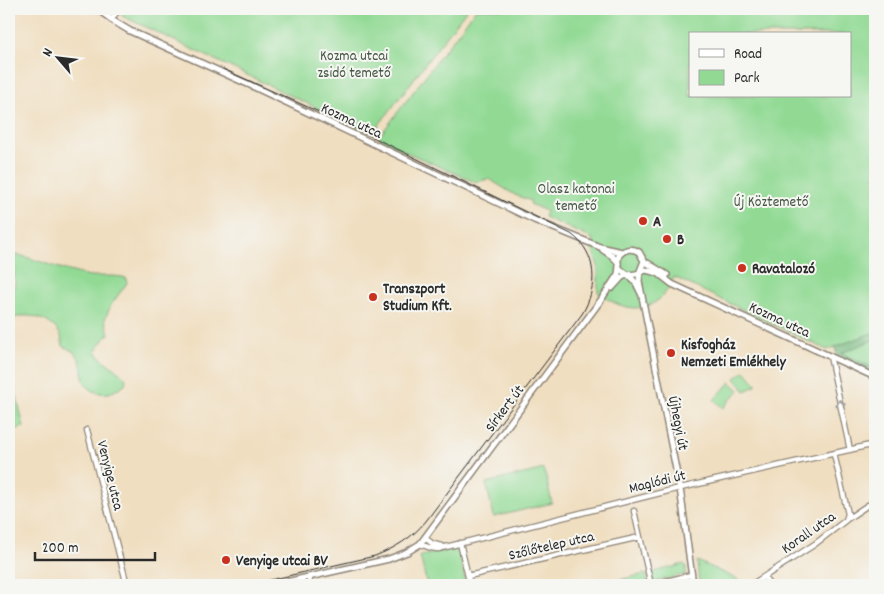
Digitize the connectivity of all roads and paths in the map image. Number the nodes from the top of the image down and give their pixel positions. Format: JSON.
{"nodes":[{"id":1,"x":97,"y":9,"type":"edge"},
{"id":2,"x":119,"y":9,"type":"edge"},
{"id":3,"x":111,"y":20,"type":"junction"},
{"id":4,"x":600,"y":247,"type":"junction"},
{"id":5,"x":622,"y":252,"type":"junction"},
{"id":6,"x":644,"y":261,"type":"junction"},
{"id":7,"x":618,"y":265,"type":"junction"},
{"id":8,"x":640,"y":271,"type":"junction"},
{"id":9,"x":628,"y":275,"type":"junction"},
{"id":10,"x":675,"y":284,"type":"junction"},
{"id":11,"x":605,"y":296,"type":"junction"},
{"id":12,"x":642,"y":296,"type":"junction"},
{"id":13,"x":830,"y":356,"type":"junction"},
{"id":14,"x":875,"y":377,"type":"edge"},
{"id":15,"x":87,"y":430,"type":"dead end"},
{"id":16,"x":875,"y":444,"type":"edge"},
{"id":17,"x":850,"y":450,"type":"junction"},
{"id":18,"x":834,"y":454,"type":"junction"},
{"id":19,"x":680,"y":488,"type":"junction"},
{"id":20,"x":868,"y":506,"type":"dead end"},
{"id":21,"x":634,"y":511,"type":"dead end"},
{"id":22,"x":847,"y":519,"type":"junction"},
{"id":23,"x":425,"y":538,"type":"junction"},
{"id":24,"x":640,"y":538,"type":"junction"},
{"id":25,"x":460,"y":543,"type":"junction"},
{"id":26,"x":420,"y":544,"type":"junction"},
{"id":27,"x":446,"y":546,"type":"junction"},
{"id":28,"x":691,"y":575,"type":"junction"},
{"id":29,"x":468,"y":576,"type":"junction"},
{"id":30,"x":765,"y":576,"type":"junction"},
{"id":31,"x":308,"y":577,"type":"junction"},
{"id":32,"x":127,"y":585,"type":"edge"},
{"id":33,"x":274,"y":585,"type":"edge"},
{"id":34,"x":311,"y":585,"type":"edge"},
{"id":35,"x":470,"y":585,"type":"edge"},
{"id":36,"x":651,"y":585,"type":"edge"},
{"id":37,"x":693,"y":585,"type":"edge"},
{"id":38,"x":751,"y":585,"type":"edge"},
{"id":39,"x":769,"y":585,"type":"edge"}],
"edges":[{"from":1,"to":3,"type":"street","name":"Kozma utca"},
{"from":2,"to":3,"type":"street"},
{"from":3,"to":4,"type":"street","name":"Kozma utca"},
{"from":4,"to":5,"type":"street","name":"Kozma utca"},
{"from":4,"to":7,"type":"street","name":"Kozma utca"},
{"from":5,"to":6,"type":"street","name":"Kozma utca"},
{"from":5,"to":7,"type":"street"},
{"from":6,"to":8,"type":"street"},
{"from":6,"to":10,"type":"street","name":"Kozma utca"},
{"from":7,"to":9,"type":"street","name":"Kozma utca"},
{"from":7,"to":11,"type":"street","name":"Sírkert út"},
{"from":8,"to":9,"type":"street"},
{"from":8,"to":10,"type":"street","name":"Kozma utca"},
{"from":8,"to":12,"type":"street","name":"Újhegyi út"},
{"from":9,"to":11,"type":"street","name":"Sírkert út"},
{"from":9,"to":12,"type":"street","name":"Újhegyi út"},
{"from":10,"to":13,"type":"street","name":"Kozma utca"},
{"from":11,"to":23,"type":"street","name":"Sírkert út"},
{"from":12,"to":19,"type":"street","name":"Újhegyi út"},
{"from":13,"to":14,"type":"street","name":"Kozma utca"},
{"from":17,"to":13,"type":"street","one_way":true},
{"from":15,"to":32,"type":"street","name":"Venyige utca"},
{"from":16,"to":17,"type":"street","name":"Maglódi út"},
{"from":17,"to":18,"type":"street","name":"Maglódi út"},
{"from":18,"to":19,"type":"street","name":"Maglódi út"},
{"from":18,"to":22,"type":"street","name":"Korall utca"},
{"from":19,"to":25,"type":"street","name":"Maglódi út"},
{"from":19,"to":28,"type":"street","name":"Újhegyi út"},
{"from":20,"to":22,"type":"street"},
{"from":21,"to":24,"type":"street"},
{"from":22,"to":30,"type":"street","name":"Korall utca"},
{"from":23,"to":26,"type":"street"},
{"from":23,"to":27,"type":"street"},
{"from":24,"to":29,"type":"street","name":"Szőlőtelep utca"},
{"from":24,"to":36,"type":"street"},
{"from":25,"to":27,"type":"street","name":"Maglódi út"},
{"from":25,"to":29,"type":"street"},
{"from":26,"to":27,"type":"street","name":"Maglódi út"},
{"from":26,"to":31,"type":"street"},
{"from":28,"to":36,"type":"street"},
{"from":28,"to":37,"type":"street","name":"Újhegyi út"},
{"from":29,"to":35,"type":"street"},
{"from":30,"to":38,"type":"street","name":"Korall utca"},
{"from":30,"to":39,"type":"street"},
{"from":31,"to":33,"type":"street"},
{"from":31,"to":34,"type":"street"}]}
